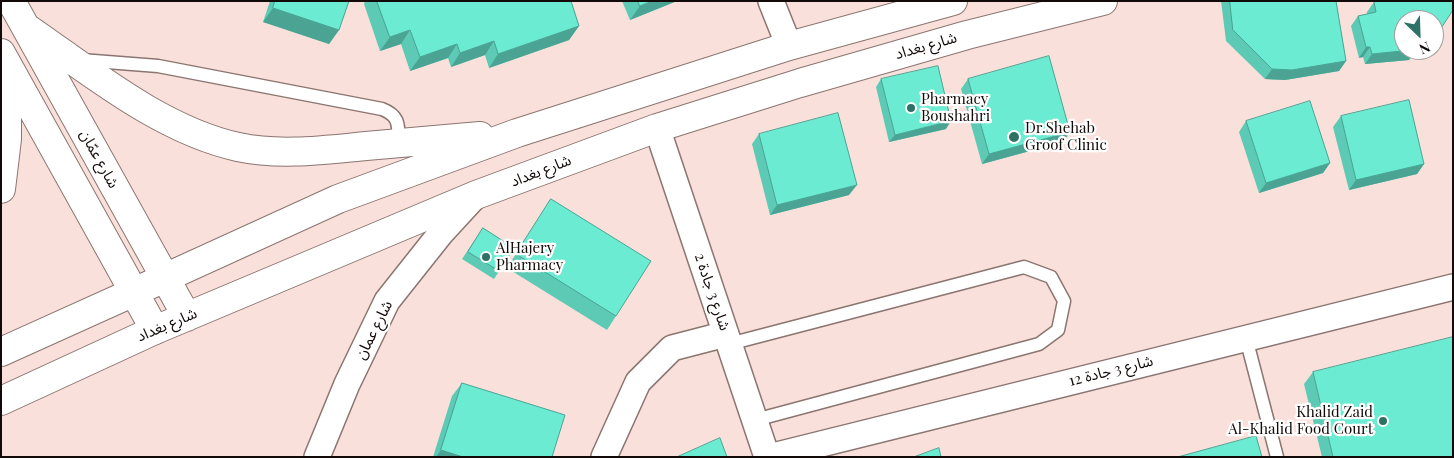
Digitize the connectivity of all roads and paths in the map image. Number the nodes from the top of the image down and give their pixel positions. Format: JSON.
{"nodes":[{"id":1,"x":12,"y":1,"type":"edge"},
{"id":2,"x":771,"y":1,"type":"edge"},
{"id":3,"x":954,"y":1,"type":"edge"},
{"id":4,"x":1103,"y":1,"type":"edge"},
{"id":5,"x":27,"y":28,"type":"junction"},
{"id":6,"x":789,"y":46,"type":"junction"},
{"id":7,"x":4,"y":58,"type":"edge"},
{"id":8,"x":73,"y":60,"type":"junction"},
{"id":9,"x":657,"y":128,"type":"junction"},
{"id":10,"x":516,"y":133,"type":"junction"},
{"id":11,"x":399,"y":143,"type":"junction"},
{"id":12,"x":1,"y":189,"type":"edge"},
{"id":13,"x":476,"y":195,"type":"junction"},
{"id":14,"x":165,"y":278,"type":"junction"},
{"id":15,"x":1453,"y":288,"type":"edge"},
{"id":16,"x":134,"y":292,"type":"junction"},
{"id":17,"x":187,"y":317,"type":"junction"},
{"id":18,"x":155,"y":330,"type":"junction"},
{"id":19,"x":1246,"y":338,"type":"junction"},
{"id":20,"x":728,"y":339,"type":"junction"},
{"id":21,"x":1,"y":352,"type":"edge"},
{"id":22,"x":1,"y":402,"type":"edge"},
{"id":23,"x":755,"y":420,"type":"junction"},
{"id":24,"x":317,"y":457,"type":"edge"},
{"id":25,"x":604,"y":457,"type":"edge"},
{"id":26,"x":768,"y":457,"type":"edge"},
{"id":27,"x":1277,"y":457,"type":"edge"}],
"edges":[{"from":1,"to":5,"type":"main road","name":"شارع عمّان"},
{"from":2,"to":6,"type":"street"},
{"from":3,"to":6,"type":"main road"},
{"from":4,"to":9,"type":"main road","name":"شارع بغداد"},
{"from":5,"to":8,"type":"main road"},
{"from":5,"to":14,"type":"main road","name":"شارع عمّان"},
{"from":6,"to":10,"type":"main road"},
{"from":7,"to":12,"type":"main road"},
{"from":7,"to":16,"type":"main road"},
{"from":8,"to":11,"type":"main road"},
{"from":8,"to":11,"type":"lane"},
{"from":9,"to":13,"type":"main road","name":"شارع بغداد"},
{"from":9,"to":20,"type":"street","name":"شارع 3 جادة 2"},
{"from":10,"to":11,"type":"main road"},
{"from":10,"to":14,"type":"main road"},
{"from":13,"to":17,"type":"main road","name":"شارع بغداد"},
{"from":13,"to":24,"type":"street","name":"شارع عمان"},
{"from":14,"to":16,"type":"main road"},
{"from":14,"to":17,"type":"main road","name":"شارع عمّان"},
{"from":15,"to":19,"type":"street","name":"شارع 3 جادة 12"},
{"from":16,"to":18,"type":"main road"},
{"from":16,"to":21,"type":"main road"},
{"from":17,"to":18,"type":"main road","name":"شارع بغداد"},
{"from":18,"to":22,"type":"main road","name":"شارع بغداد"},
{"from":19,"to":26,"type":"street","name":"شارع 3 جادة 12"},
{"from":19,"to":27,"type":"lane"},
{"from":20,"to":23,"type":"street","name":"شارع 3 جادة 2"},
{"from":20,"to":23,"type":"lane"},
{"from":20,"to":25,"type":"street"},
{"from":23,"to":26,"type":"street","name":"شارع 3 جادة 2"}]}
